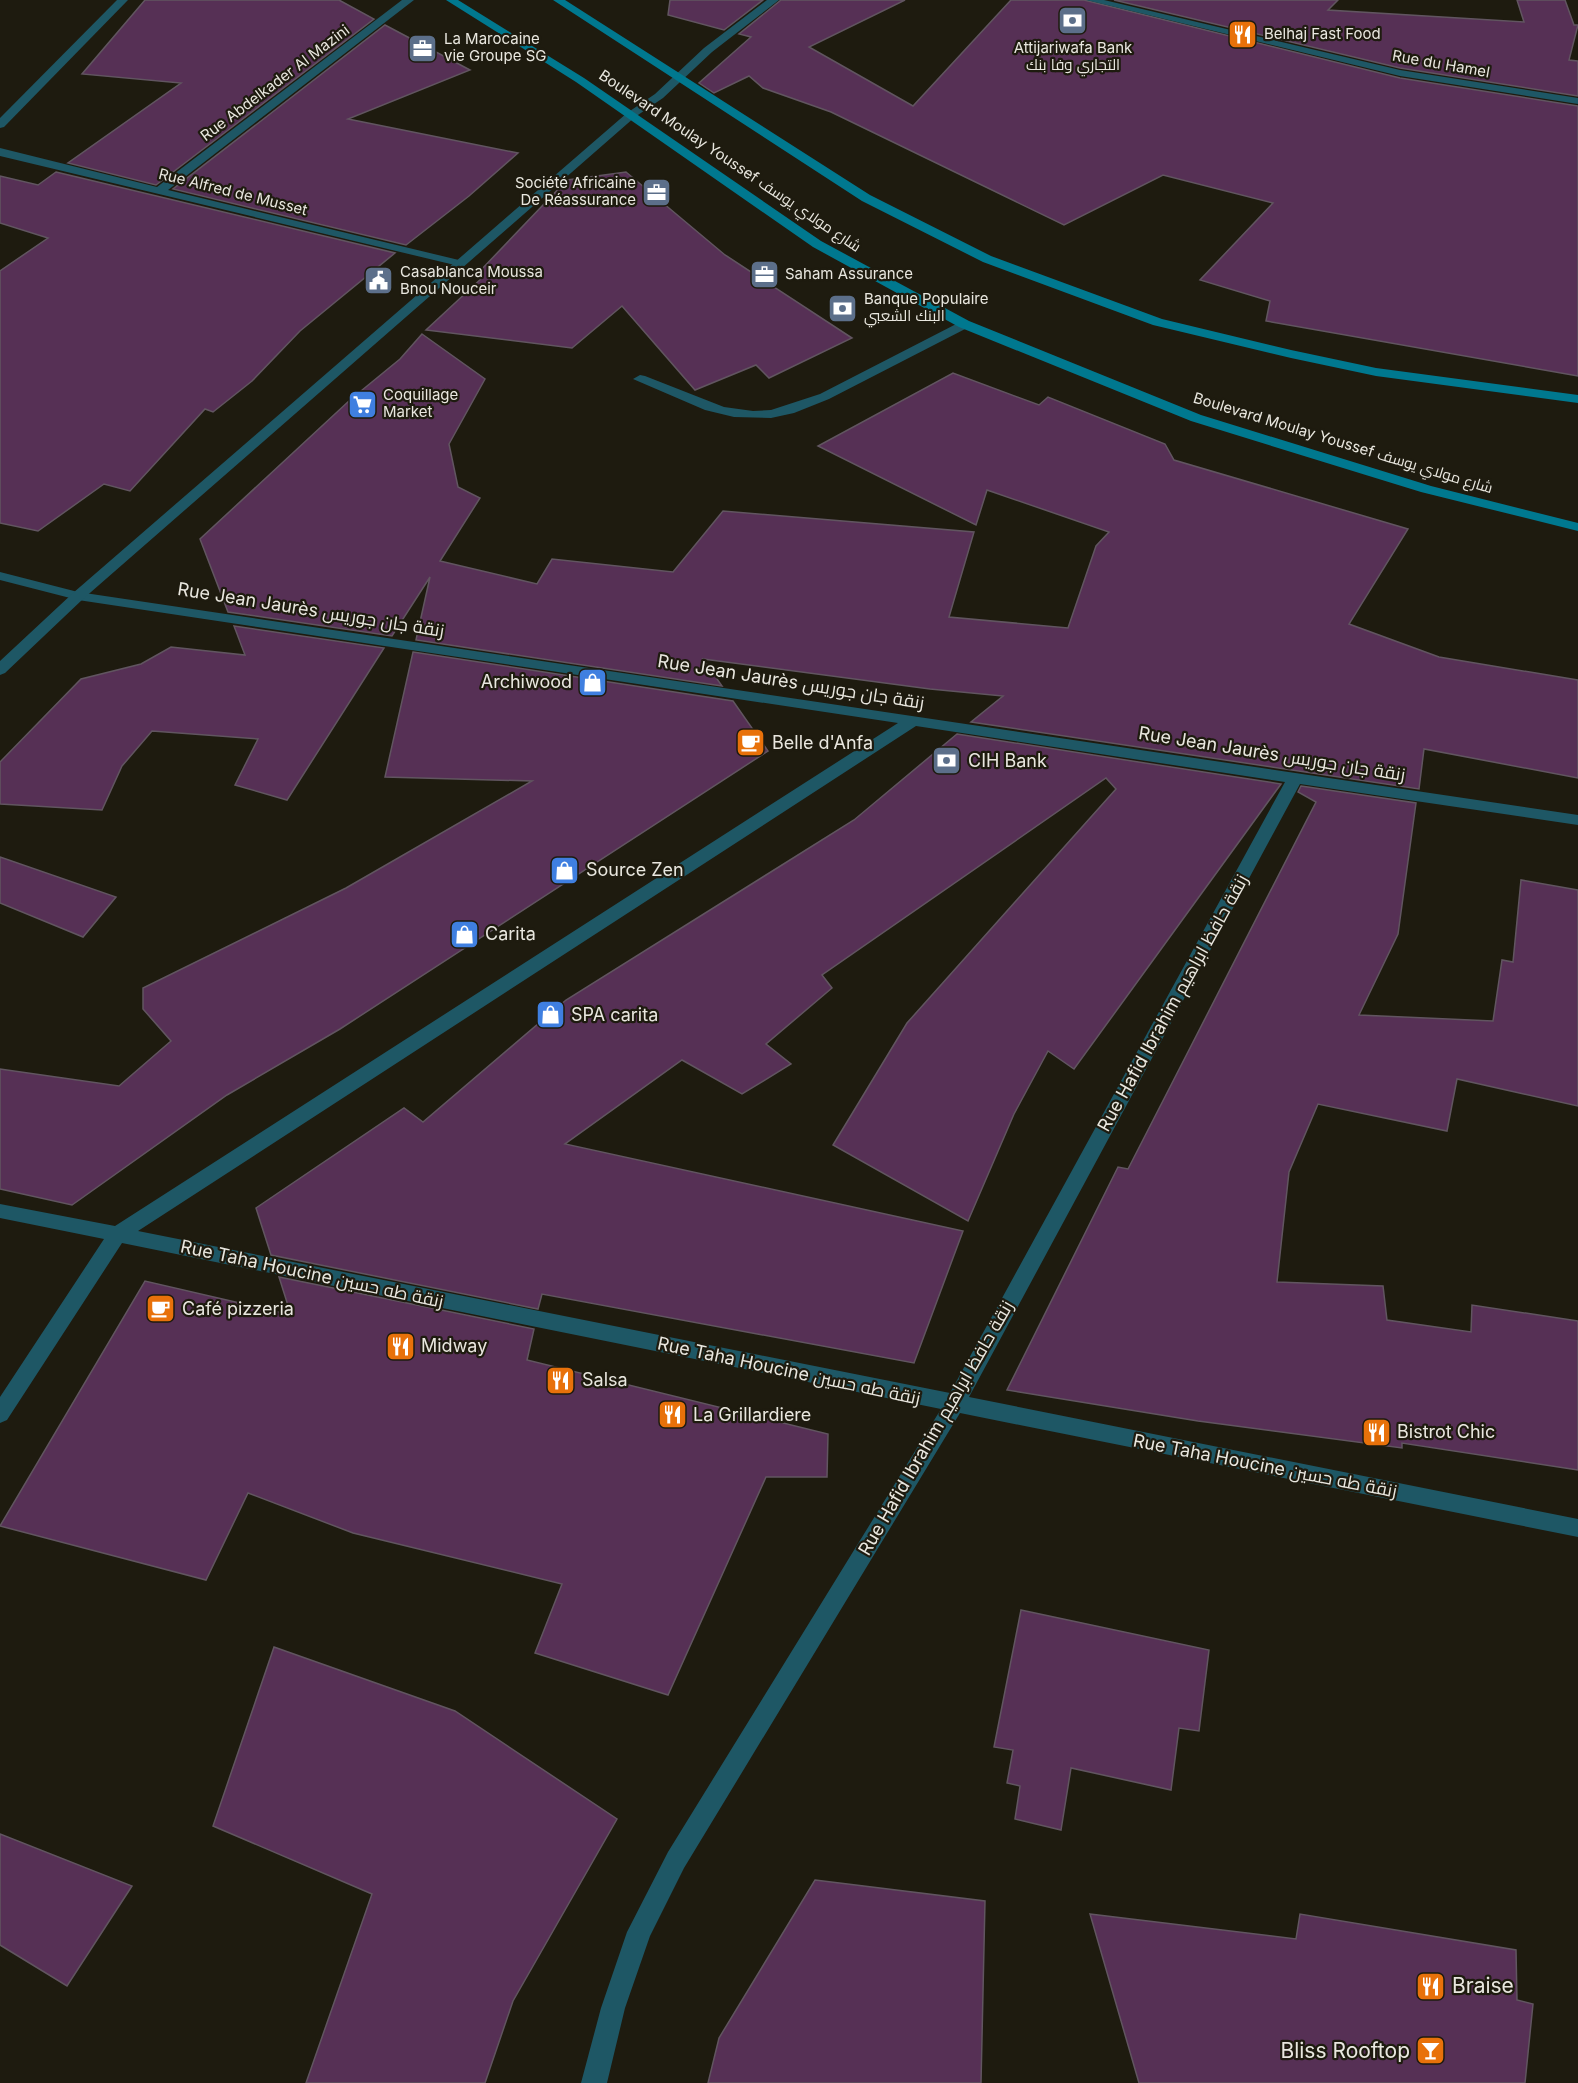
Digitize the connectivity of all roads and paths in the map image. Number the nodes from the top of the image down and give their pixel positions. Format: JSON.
{"nodes":[{"id":1,"x":123,"y":0,"type":"edge"},
{"id":2,"x":409,"y":0,"type":"edge"},
{"id":3,"x":451,"y":0,"type":"edge"},
{"id":4,"x":558,"y":0,"type":"edge"},
{"id":5,"x":774,"y":0,"type":"edge"},
{"id":6,"x":1091,"y":0,"type":"edge"},
{"id":7,"x":680,"y":78,"type":"junction"},
{"id":8,"x":1578,"y":102,"type":"edge"},
{"id":9,"x":631,"y":115,"type":"junction"},
{"id":10,"x":0,"y":125,"type":"edge"},
{"id":11,"x":0,"y":152,"type":"edge"},
{"id":12,"x":159,"y":191,"type":"junction"},
{"id":13,"x":459,"y":264,"type":"junction"},
{"id":14,"x":964,"y":324,"type":"junction"},
{"id":15,"x":640,"y":379,"type":"dead end"},
{"id":16,"x":1578,"y":399,"type":"edge"},
{"id":17,"x":1578,"y":527,"type":"edge"},
{"id":18,"x":0,"y":576,"type":"edge"},
{"id":19,"x":78,"y":596,"type":"junction"},
{"id":20,"x":0,"y":670,"type":"edge"},
{"id":21,"x":914,"y":720,"type":"junction"},
{"id":22,"x":1296,"y":777,"type":"junction"},
{"id":23,"x":1578,"y":820,"type":"edge"},
{"id":24,"x":0,"y":1211,"type":"edge"},
{"id":25,"x":118,"y":1234,"type":"junction"},
{"id":26,"x":954,"y":1405,"type":"junction"},
{"id":27,"x":0,"y":1414,"type":"edge"},
{"id":28,"x":1578,"y":1528,"type":"edge"},
{"id":29,"x":594,"y":2083,"type":"edge"}],
"edges":[{"from":1,"to":10,"type":"street"},
{"from":2,"to":12,"type":"street","name":"Rue Abdelkader Al Mazini"},
{"from":3,"to":9,"type":"main road","name":"Boulevard Moulay Youssef شارع مولاي يوسف"},
{"from":4,"to":7,"type":"main road"},
{"from":5,"to":7,"type":"street"},
{"from":6,"to":8,"type":"street","name":"Rue du Hamel"},
{"from":7,"to":9,"type":"street"},
{"from":7,"to":16,"type":"main road"},
{"from":9,"to":13,"type":"street"},
{"from":9,"to":14,"type":"main road","name":"Boulevard Moulay Youssef شارع مولاي يوسف"},
{"from":11,"to":12,"type":"street","name":"Rue Alfred de Musset"},
{"from":12,"to":13,"type":"street","name":"Rue Alfred de Musset"},
{"from":13,"to":19,"type":"street"},
{"from":14,"to":15,"type":"street"},
{"from":14,"to":17,"type":"main road","name":"Boulevard Moulay Youssef شارع مولاي يوسف"},
{"from":18,"to":19,"type":"street","name":"Rue Jean Jaurès زنقة جان جوريس"},
{"from":19,"to":20,"type":"street"},
{"from":19,"to":21,"type":"street","name":"Rue Jean Jaurès زنقة جان جوريس"},
{"from":21,"to":22,"type":"street","name":"Rue Jean Jaurès زنقة جان جوريس"},
{"from":21,"to":25,"type":"street"},
{"from":22,"to":23,"type":"street","name":"Rue Jean Jaurès زنقة جان جوريس"},
{"from":22,"to":26,"type":"street","name":"Rue Hafid Ibrahim زنقة حافظ ابراهيم"},
{"from":24,"to":25,"type":"street","name":"Rue Taha Houcine زنقة طه حسين"},
{"from":25,"to":26,"type":"street","name":"Rue Taha Houcine زنقة طه حسين"},
{"from":25,"to":27,"type":"street"},
{"from":26,"to":28,"type":"street","name":"Rue Taha Houcine زنقة طه حسين"},
{"from":26,"to":29,"type":"street","name":"Rue Hafid Ibrahim زنقة حافظ ابراهيم"}]}
